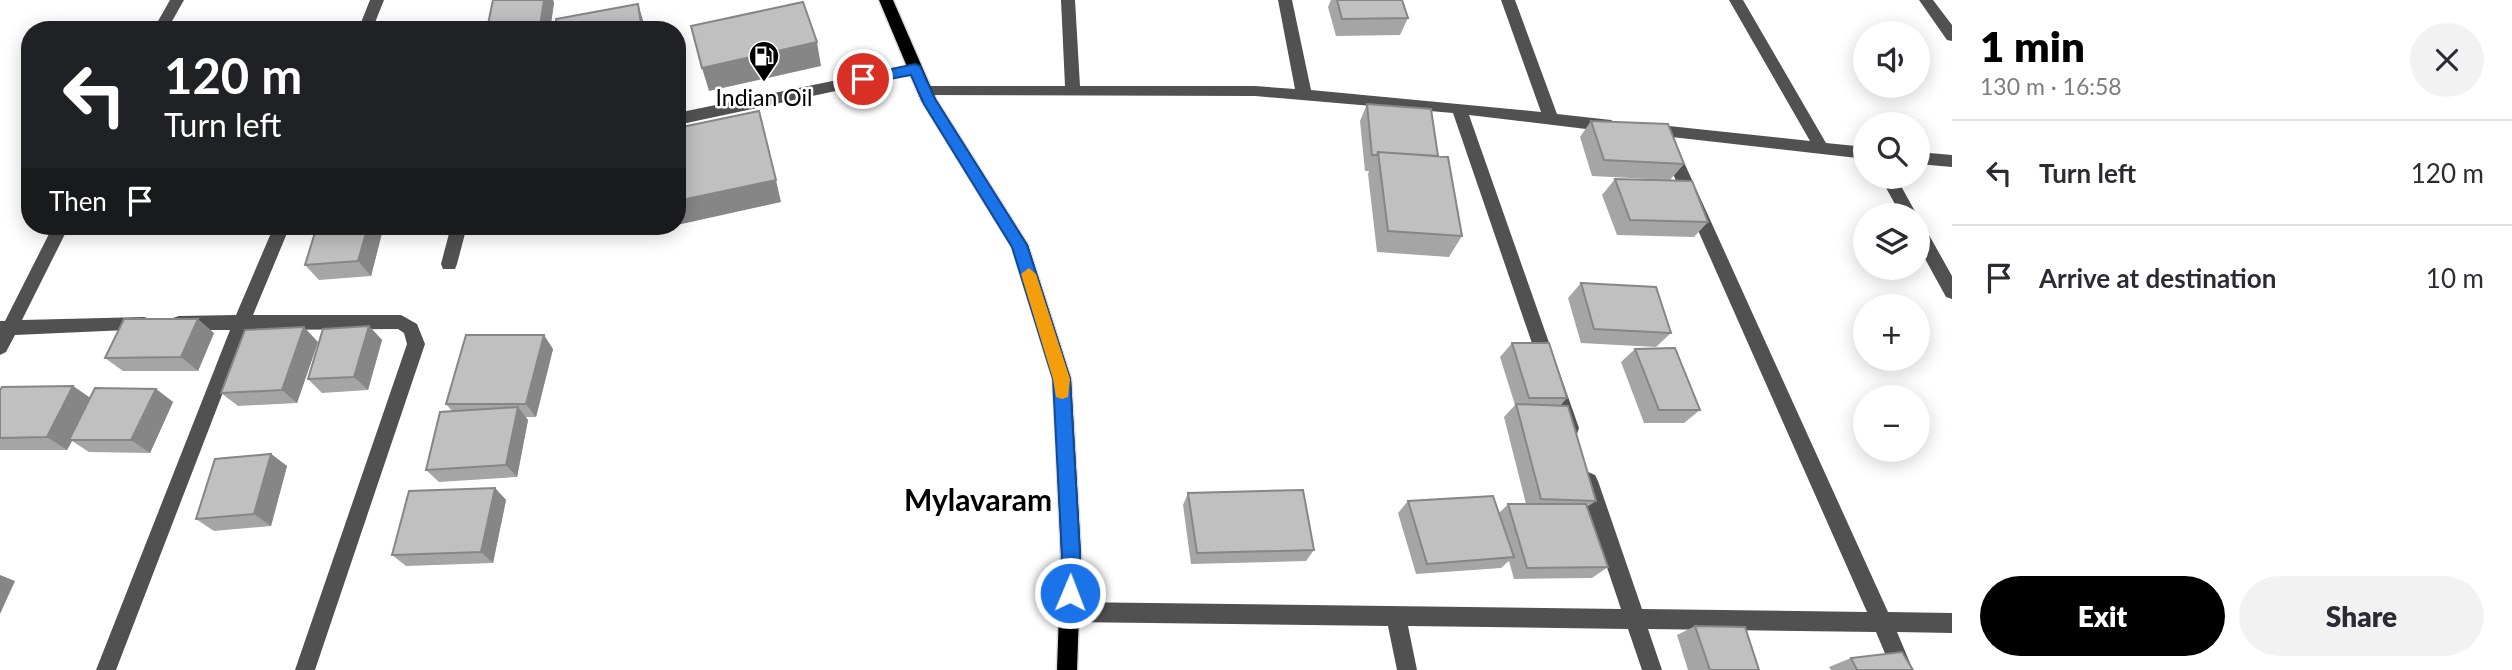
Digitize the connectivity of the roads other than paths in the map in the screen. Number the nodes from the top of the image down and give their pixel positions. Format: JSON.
{"nodes":[{"id":1,"x":177,"y":0,"type":"edge"},
{"id":2,"x":377,"y":0,"type":"edge"},
{"id":3,"x":886,"y":0,"type":"edge"},
{"id":4,"x":1068,"y":0,"type":"edge"},
{"id":5,"x":1285,"y":0,"type":"edge"},
{"id":6,"x":1508,"y":0,"type":"edge"},
{"id":7,"x":1736,"y":0,"type":"edge"},
{"id":8,"x":1926,"y":0,"type":"edge"},
{"id":9,"x":165,"y":21,"type":"edge"},
{"id":10,"x":369,"y":21,"type":"edge"},
{"id":11,"x":1952,"y":36,"type":"edge"},
{"id":12,"x":915,"y":69,"type":"junction"},
{"id":13,"x":924,"y":91,"type":"junction"},
{"id":14,"x":1073,"y":91,"type":"junction"},
{"id":15,"x":1304,"y":95,"type":"junction"},
{"id":16,"x":1459,"y":108,"type":"junction"},
{"id":17,"x":686,"y":118,"type":"edge"},
{"id":18,"x":1551,"y":118,"type":"junction"},
{"id":19,"x":1662,"y":132,"type":"junction"},
{"id":20,"x":1822,"y":149,"type":"junction"},
{"id":21,"x":1853,"y":152,"type":"edge"},
{"id":22,"x":1930,"y":159,"type":"edge"},
{"id":23,"x":1952,"y":161,"type":"edge"},
{"id":24,"x":56,"y":235,"type":"edge"},
{"id":25,"x":278,"y":235,"type":"edge"},
{"id":26,"x":457,"y":235,"type":"edge"},
{"id":27,"x":1930,"y":253,"type":"edge"},
{"id":28,"x":449,"y":264,"type":"dead end"},
{"id":29,"x":1952,"y":292,"type":"edge"},
{"id":30,"x":242,"y":321,"type":"junction"},
{"id":31,"x":5,"y":328,"type":"edge"},
{"id":32,"x":0,"y":347,"type":"edge"},
{"id":33,"x":1069,"y":612,"type":"junction"},
{"id":34,"x":1396,"y":616,"type":"junction"},
{"id":35,"x":1636,"y":619,"type":"junction"},
{"id":36,"x":1882,"y":622,"type":"junction"},
{"id":37,"x":1952,"y":623,"type":"edge"},
{"id":38,"x":106,"y":670,"type":"edge"},
{"id":39,"x":305,"y":670,"type":"edge"},
{"id":40,"x":1067,"y":670,"type":"edge"},
{"id":41,"x":1407,"y":670,"type":"edge"},
{"id":42,"x":1652,"y":670,"type":"edge"},
{"id":43,"x":1903,"y":670,"type":"edge"}],
"edges":[{"from":1,"to":9,"type":"street"},
{"from":2,"to":10,"type":"street"},
{"from":3,"to":12,"type":"main road"},
{"from":4,"to":14,"type":"street"},
{"from":5,"to":15,"type":"street"},
{"from":6,"to":18,"type":"street"},
{"from":7,"to":20,"type":"street"},
{"from":8,"to":11,"type":"street"},
{"from":12,"to":13,"type":"main road"},
{"from":12,"to":17,"type":"street"},
{"from":13,"to":14,"type":"street"},
{"from":13,"to":33,"type":"main road"},
{"from":14,"to":15,"type":"street"},
{"from":15,"to":16,"type":"street"},
{"from":16,"to":18,"type":"street"},
{"from":16,"to":35,"type":"street"},
{"from":18,"to":19,"type":"street"},
{"from":19,"to":20,"type":"street"},
{"from":19,"to":36,"type":"street"},
{"from":20,"to":21,"type":"street"},
{"from":22,"to":23,"type":"street"},
{"from":24,"to":31,"type":"street"},
{"from":25,"to":30,"type":"street"},
{"from":26,"to":28,"type":"street"},
{"from":27,"to":29,"type":"street"},
{"from":30,"to":31,"type":"street"},
{"from":30,"to":38,"type":"street"},
{"from":30,"to":39,"type":"street"},
{"from":31,"to":32,"type":"street"},
{"from":33,"to":34,"type":"street"},
{"from":33,"to":40,"type":"main road"},
{"from":34,"to":35,"type":"street"},
{"from":34,"to":41,"type":"street"},
{"from":35,"to":36,"type":"street"},
{"from":35,"to":42,"type":"street"},
{"from":36,"to":37,"type":"street"},
{"from":36,"to":43,"type":"street"}]}
